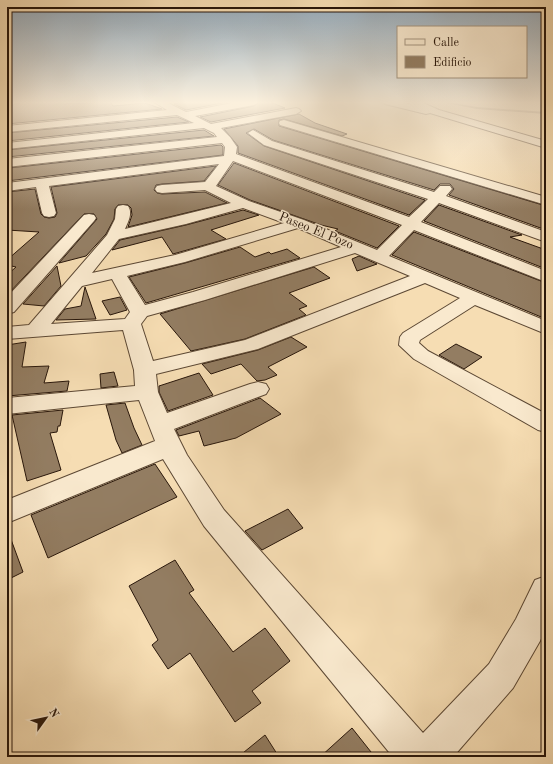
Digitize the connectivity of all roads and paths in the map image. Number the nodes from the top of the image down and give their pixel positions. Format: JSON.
{"nodes":[{"id":1,"x":91,"y":138,"type":"edge"},
{"id":2,"x":227,"y":138,"type":"edge"},
{"id":3,"x":297,"y":138,"type":"edge"},
{"id":4,"x":333,"y":138,"type":"edge"},
{"id":5,"x":523,"y":138,"type":"edge"},
{"id":6,"x":268,"y":143,"type":"junction"},
{"id":7,"x":546,"y":145,"type":"edge"},
{"id":8,"x":7,"y":146,"type":"edge"},
{"id":9,"x":238,"y":146,"type":"junction"},
{"id":10,"x":7,"y":163,"type":"edge"},
{"id":11,"x":462,"y":176,"type":"junction"},
{"id":12,"x":42,"y":183,"type":"junction"},
{"id":13,"x":209,"y":186,"type":"junction"},
{"id":14,"x":7,"y":187,"type":"edge"},
{"id":15,"x":162,"y":189,"type":"dead end"},
{"id":16,"x":436,"y":197,"type":"junction"},
{"id":17,"x":546,"y":201,"type":"edge"},
{"id":18,"x":244,"y":204,"type":"junction"},
{"id":19,"x":123,"y":209,"type":"dead end"},
{"id":20,"x":49,"y":213,"type":"dead end"},
{"id":21,"x":89,"y":218,"type":"dead end"},
{"id":22,"x":299,"y":223,"type":"junction"},
{"id":23,"x":411,"y":223,"type":"junction"},
{"id":24,"x":114,"y":236,"type":"junction"},
{"id":25,"x":546,"y":237,"type":"edge"},
{"id":26,"x":356,"y":247,"type":"junction"},
{"id":27,"x":379,"y":257,"type":"junction"},
{"id":28,"x":116,"y":273,"type":"junction"},
{"id":29,"x":424,"y":277,"type":"junction"},
{"id":30,"x":546,"y":277,"type":"edge"},
{"id":31,"x":77,"y":282,"type":"junction"},
{"id":32,"x":473,"y":298,"type":"junction"},
{"id":33,"x":7,"y":308,"type":"edge"},
{"id":34,"x":135,"y":318,"type":"junction"},
{"id":35,"x":546,"y":328,"type":"edge"},
{"id":36,"x":35,"y":331,"type":"junction"},
{"id":37,"x":7,"y":333,"type":"edge"},
{"id":38,"x":146,"y":381,"type":"junction"},
{"id":39,"x":258,"y":389,"type":"dead end"},
{"id":40,"x":7,"y":406,"type":"edge"},
{"id":41,"x":546,"y":424,"type":"edge"},
{"id":42,"x":165,"y":435,"type":"junction"},
{"id":43,"x":7,"y":512,"type":"edge"},
{"id":44,"x":546,"y":590,"type":"edge"},
{"id":45,"x":418,"y":757,"type":"edge"},
{"id":46,"x":427,"y":757,"type":"edge"}],
"edges":[{"from":1,"to":8,"type":"street"},
{"from":2,"to":9,"type":"street"},
{"from":3,"to":6,"type":"street"},
{"from":4,"to":11,"type":"street"},
{"from":5,"to":7,"type":"street"},
{"from":6,"to":9,"type":"street"},
{"from":6,"to":16,"type":"street"},
{"from":9,"to":10,"type":"street"},
{"from":9,"to":12,"type":"street"},
{"from":9,"to":13,"type":"street"},
{"from":9,"to":23,"type":"street"},
{"from":11,"to":16,"type":"street"},
{"from":11,"to":17,"type":"street"},
{"from":12,"to":14,"type":"street"},
{"from":12,"to":20,"type":"street"},
{"from":13,"to":15,"type":"street"},
{"from":13,"to":18,"type":"street","name":"Paseo El Pozo"},
{"from":16,"to":23,"type":"street"},
{"from":16,"to":25,"type":"street"},
{"from":18,"to":22,"type":"street","name":"Paseo El Pozo"},
{"from":18,"to":24,"type":"street"},
{"from":19,"to":24,"type":"street"},
{"from":21,"to":33,"type":"street"},
{"from":22,"to":26,"type":"street","name":"Paseo El Pozo"},
{"from":22,"to":28,"type":"street"},
{"from":23,"to":27,"type":"street"},
{"from":23,"to":30,"type":"street"},
{"from":24,"to":31,"type":"street"},
{"from":26,"to":27,"type":"street","name":"Paseo El Pozo"},
{"from":26,"to":34,"type":"street"},
{"from":27,"to":29,"type":"street","name":"Paseo El Pozo"},
{"from":28,"to":31,"type":"street"},
{"from":28,"to":34,"type":"street"},
{"from":29,"to":32,"type":"street","name":"Paseo El Pozo"},
{"from":29,"to":38,"type":"street"},
{"from":31,"to":36,"type":"street"},
{"from":32,"to":35,"type":"street","name":"Paseo El Pozo"},
{"from":32,"to":41,"type":"street"},
{"from":34,"to":36,"type":"street"},
{"from":34,"to":38,"type":"street"},
{"from":36,"to":37,"type":"street"},
{"from":38,"to":40,"type":"street"},
{"from":38,"to":42,"type":"street"},
{"from":39,"to":42,"type":"street"},
{"from":42,"to":43,"type":"street"},
{"from":42,"to":45,"type":"street"},
{"from":44,"to":46,"type":"street"}]}
